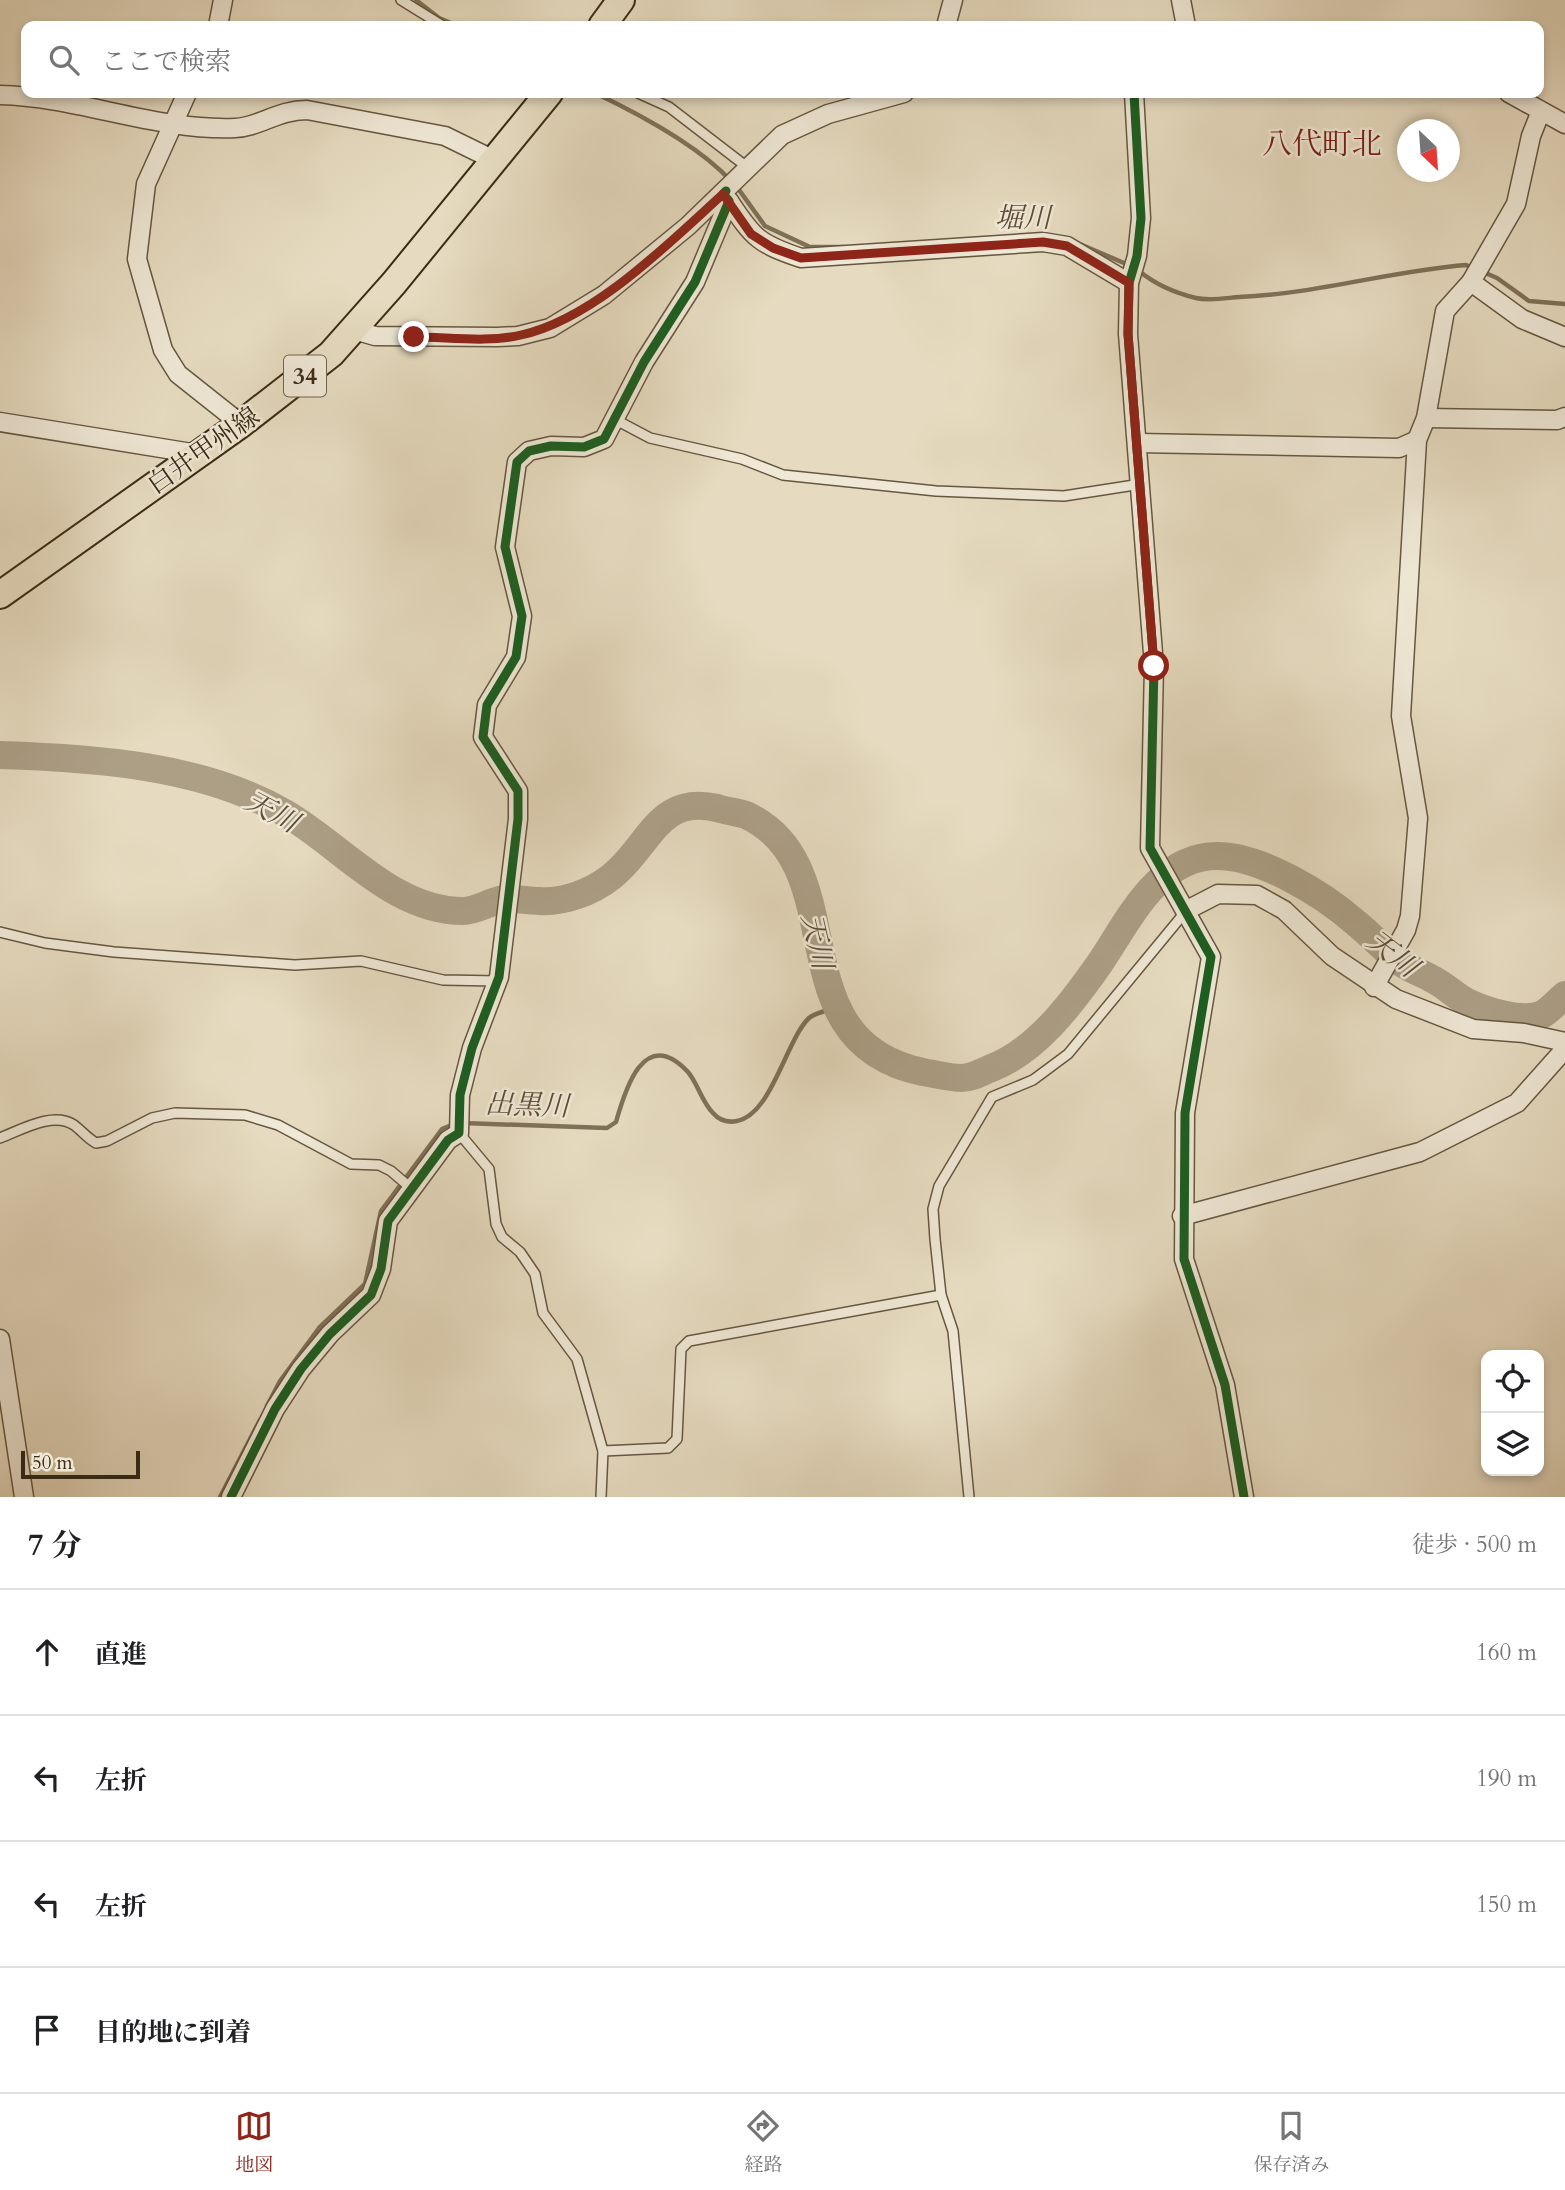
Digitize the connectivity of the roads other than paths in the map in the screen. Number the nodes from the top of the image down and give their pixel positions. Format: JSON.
{"nodes":[{"id":1,"x":223,"y":0,"type":"edge"},
{"id":2,"x":401,"y":0,"type":"edge"},
{"id":3,"x":621,"y":0,"type":"edge"},
{"id":4,"x":953,"y":0,"type":"edge"},
{"id":5,"x":1181,"y":0,"type":"edge"},
{"id":6,"x":219,"y":21,"type":"edge"},
{"id":7,"x":435,"y":21,"type":"edge"},
{"id":8,"x":606,"y":21,"type":"edge"},
{"id":9,"x":947,"y":21,"type":"edge"},
{"id":10,"x":1185,"y":21,"type":"edge"},
{"id":11,"x":0,"y":95,"type":"edge"},
{"id":12,"x":21,"y":96,"type":"edge"},
{"id":13,"x":36,"y":98,"type":"edge"},
{"id":14,"x":185,"y":98,"type":"edge"},
{"id":15,"x":545,"y":98,"type":"edge"},
{"id":16,"x":649,"y":98,"type":"edge"},
{"id":17,"x":886,"y":98,"type":"edge"},
{"id":18,"x":1133,"y":98,"type":"edge"},
{"id":19,"x":1518,"y":98,"type":"edge"},
{"id":20,"x":1541,"y":111,"type":"junction"},
{"id":21,"x":173,"y":124,"type":"junction"},
{"id":22,"x":1565,"y":124,"type":"edge"},
{"id":23,"x":494,"y":160,"type":"junction"},
{"id":24,"x":744,"y":170,"type":"junction"},
{"id":25,"x":726,"y":196,"type":"junction"},
{"id":26,"x":1130,"y":279,"type":"junction"},
{"id":27,"x":1472,"y":280,"type":"junction"},
{"id":28,"x":354,"y":330,"type":"junction"},
{"id":29,"x":1565,"y":337,"type":"edge"},
{"id":30,"x":1565,"y":417,"type":"edge"},
{"id":31,"x":1426,"y":418,"type":"junction"},
{"id":32,"x":616,"y":420,"type":"junction"},
{"id":33,"x":0,"y":422,"type":"edge"},
{"id":34,"x":241,"y":424,"type":"junction"},
{"id":35,"x":1417,"y":440,"type":"junction"},
{"id":36,"x":1138,"y":443,"type":"junction"},
{"id":37,"x":198,"y":454,"type":"junction"},
{"id":38,"x":1142,"y":484,"type":"junction"},
{"id":39,"x":0,"y":595,"type":"edge"},
{"id":40,"x":1187,"y":910,"type":"junction"},
{"id":41,"x":0,"y":932,"type":"edge"},
{"id":42,"x":1377,"y":980,"type":"junction"},
{"id":43,"x":498,"y":981,"type":"junction"},
{"id":44,"x":1565,"y":1042,"type":"edge"},
{"id":45,"x":1565,"y":1049,"type":"edge"},
{"id":46,"x":459,"y":1127,"type":"junction"},
{"id":47,"x":0,"y":1138,"type":"edge"},
{"id":48,"x":411,"y":1189,"type":"junction"},
{"id":49,"x":1182,"y":1216,"type":"junction"},
{"id":50,"x":942,"y":1295,"type":"junction"},
{"id":51,"x":0,"y":1339,"type":"edge"},
{"id":52,"x":6,"y":1414,"type":"edge"},
{"id":53,"x":603,"y":1451,"type":"junction"},
{"id":54,"x":24,"y":1497,"type":"edge"},
{"id":55,"x":231,"y":1497,"type":"edge"},
{"id":56,"x":601,"y":1497,"type":"edge"},
{"id":57,"x":969,"y":1497,"type":"edge"},
{"id":58,"x":1244,"y":1497,"type":"edge"}],
"edges":[{"from":1,"to":6,"type":"street"},
{"from":2,"to":7,"type":"lane"},
{"from":3,"to":8,"type":"main road"},
{"from":4,"to":9,"type":"street"},
{"from":5,"to":10,"type":"street"},
{"from":11,"to":12,"type":"street"},
{"from":13,"to":21,"type":"street"},
{"from":14,"to":21,"type":"street"},
{"from":15,"to":23,"type":"main road","name":"白井甲州線","number":"34"},
{"from":16,"to":24,"type":"lane"},
{"from":17,"to":24,"type":"street"},
{"from":18,"to":26,"type":"street"},
{"from":19,"to":20,"type":"street"},
{"from":20,"to":22,"type":"street"},
{"from":20,"to":27,"type":"street"},
{"from":21,"to":23,"type":"street"},
{"from":21,"to":34,"type":"street"},
{"from":23,"to":28,"type":"main road","name":"白井甲州線","number":"34"},
{"from":24,"to":25,"type":"street"},
{"from":25,"to":26,"type":"street"},
{"from":25,"to":28,"type":"street"},
{"from":25,"to":32,"type":"street"},
{"from":26,"to":36,"type":"street"},
{"from":27,"to":29,"type":"street"},
{"from":27,"to":31,"type":"street"},
{"from":28,"to":34,"type":"main road","name":"白井甲州線","number":"34"},
{"from":30,"to":31,"type":"street"},
{"from":31,"to":35,"type":"street"},
{"from":32,"to":38,"type":"lane"},
{"from":32,"to":43,"type":"street"},
{"from":33,"to":37,"type":"street"},
{"from":34,"to":37,"type":"main road","name":"白井甲州線","number":"34"},
{"from":35,"to":36,"type":"street"},
{"from":35,"to":42,"type":"street"},
{"from":36,"to":38,"type":"street"},
{"from":37,"to":39,"type":"main road","name":"白井甲州線","number":"34"},
{"from":38,"to":40,"type":"street"},
{"from":40,"to":42,"type":"street"},
{"from":40,"to":49,"type":"street"},
{"from":40,"to":50,"type":"lane"},
{"from":41,"to":43,"type":"lane"},
{"from":42,"to":44,"type":"street"},
{"from":43,"to":46,"type":"street"},
{"from":45,"to":49,"type":"street"},
{"from":46,"to":48,"type":"street"},
{"from":46,"to":53,"type":"lane"},
{"from":47,"to":48,"type":"lane"},
{"from":48,"to":55,"type":"street"},
{"from":49,"to":58,"type":"street"},
{"from":50,"to":53,"type":"lane"},
{"from":50,"to":57,"type":"lane"},
{"from":51,"to":52,"type":"street"},
{"from":52,"to":54,"type":"street"},
{"from":53,"to":56,"type":"lane"}]}
